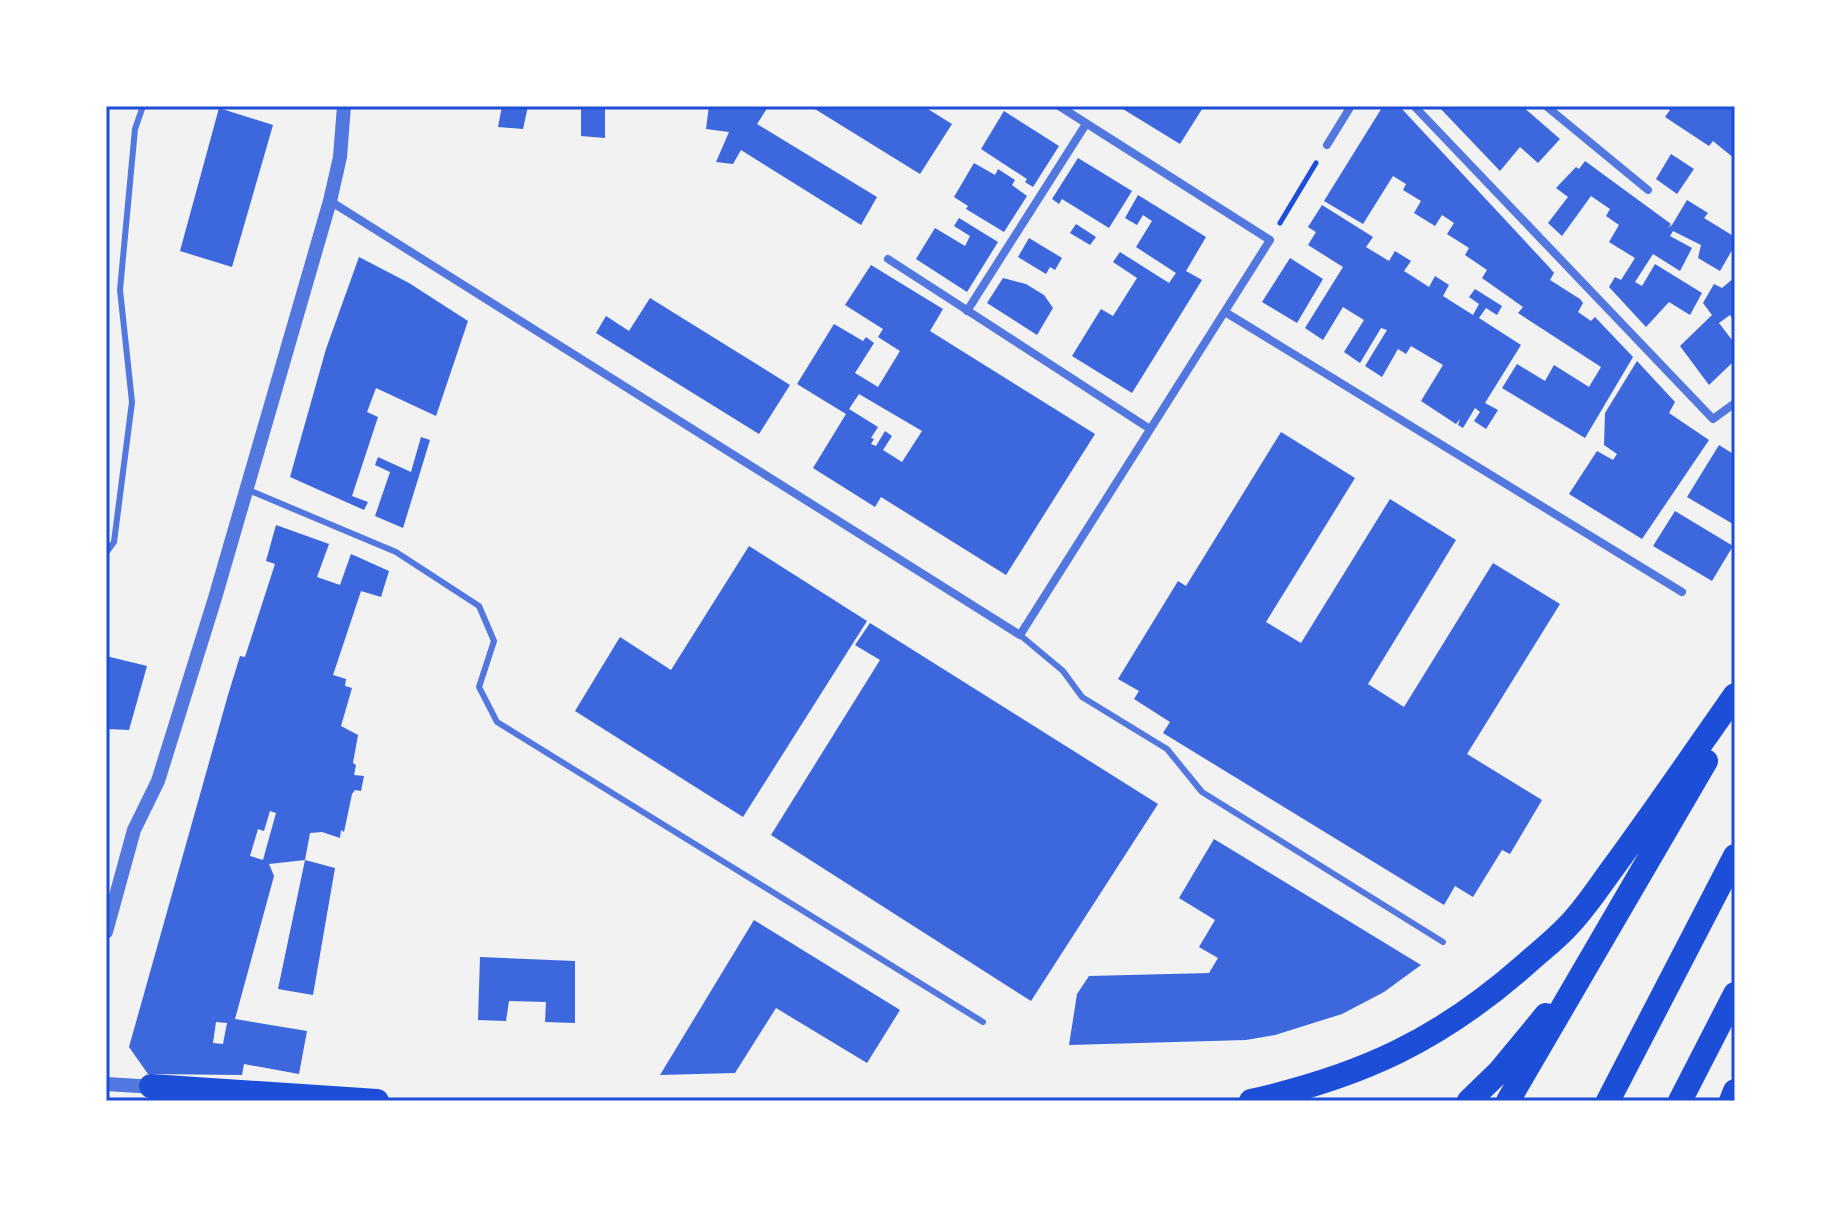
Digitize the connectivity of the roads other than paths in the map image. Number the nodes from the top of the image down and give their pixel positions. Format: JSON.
{"nodes":[{"id":1,"x":143,"y":106,"type":"edge"},
{"id":2,"x":344,"y":106,"type":"edge"},
{"id":3,"x":1059,"y":106,"type":"edge"},
{"id":4,"x":1351,"y":106,"type":"edge"},
{"id":5,"x":1414,"y":106,"type":"edge"},
{"id":6,"x":1546,"y":106,"type":"edge"},
{"id":7,"x":1086,"y":124,"type":"junction"},
{"id":8,"x":1327,"y":145,"type":"road end"},
{"id":9,"x":1648,"y":190,"type":"dead end"},
{"id":10,"x":330,"y":201,"type":"junction"},
{"id":11,"x":888,"y":259,"type":"dead end"},
{"id":12,"x":967,"y":311,"type":"junction"},
{"id":13,"x":1225,"y":312,"type":"junction"},
{"id":14,"x":1735,"y":403,"type":"edge"},
{"id":15,"x":1150,"y":429,"type":"junction"},
{"id":16,"x":246,"y":489,"type":"junction"},
{"id":17,"x":106,"y":553,"type":"edge"},
{"id":18,"x":1682,"y":592,"type":"dead end"},
{"id":19,"x":1020,"y":635,"type":"junction"},
{"id":20,"x":1735,"y":695,"type":"edge"},
{"id":21,"x":1735,"y":710,"type":"edge"},
{"id":22,"x":1735,"y":856,"type":"edge"},
{"id":23,"x":106,"y":932,"type":"edge"},
{"id":24,"x":1443,"y":942,"type":"dead end"},
{"id":25,"x":1591,"y":961,"type":"junction"},
{"id":26,"x":1735,"y":994,"type":"edge"},
{"id":27,"x":983,"y":1022,"type":"dead end"},
{"id":28,"x":106,"y":1084,"type":"edge"},
{"id":29,"x":151,"y":1086,"type":"junction"},
{"id":30,"x":1735,"y":1091,"type":"edge"},
{"id":31,"x":263,"y":1101,"type":"edge"},
{"id":32,"x":377,"y":1101,"type":"edge"},
{"id":33,"x":1251,"y":1101,"type":"edge"},
{"id":34,"x":1469,"y":1101,"type":"edge"},
{"id":35,"x":1508,"y":1101,"type":"edge"},
{"id":36,"x":1608,"y":1101,"type":"edge"},
{"id":37,"x":1680,"y":1101,"type":"edge"},
{"id":38,"x":1731,"y":1101,"type":"edge"}],
"edges":[{"from":1,"to":17,"type":"lane"},
{"from":2,"to":10,"type":"street"},
{"from":3,"to":7,"type":"street"},
{"from":4,"to":8,"type":"street"},
{"from":5,"to":14,"type":"street"},
{"from":6,"to":9,"type":"street"},
{"from":7,"to":12,"type":"street"},
{"from":7,"to":13,"type":"street"},
{"from":10,"to":16,"type":"street"},
{"from":10,"to":19,"type":"street"},
{"from":11,"to":12,"type":"street"},
{"from":12,"to":15,"type":"street"},
{"from":13,"to":15,"type":"street"},
{"from":13,"to":18,"type":"street"},
{"from":15,"to":19,"type":"street"},
{"from":16,"to":23,"type":"street"},
{"from":16,"to":27,"type":"lane"},
{"from":19,"to":24,"type":"lane"},
{"from":20,"to":33,"type":"highway"},
{"from":21,"to":25,"type":"highway"},
{"from":22,"to":36,"type":"highway"},
{"from":25,"to":34,"type":"highway"},
{"from":25,"to":35,"type":"highway"},
{"from":26,"to":37,"type":"highway"},
{"from":28,"to":29,"type":"street"},
{"from":29,"to":31,"type":"street"},
{"from":29,"to":32,"type":"highway"},
{"from":30,"to":38,"type":"highway"}]}
